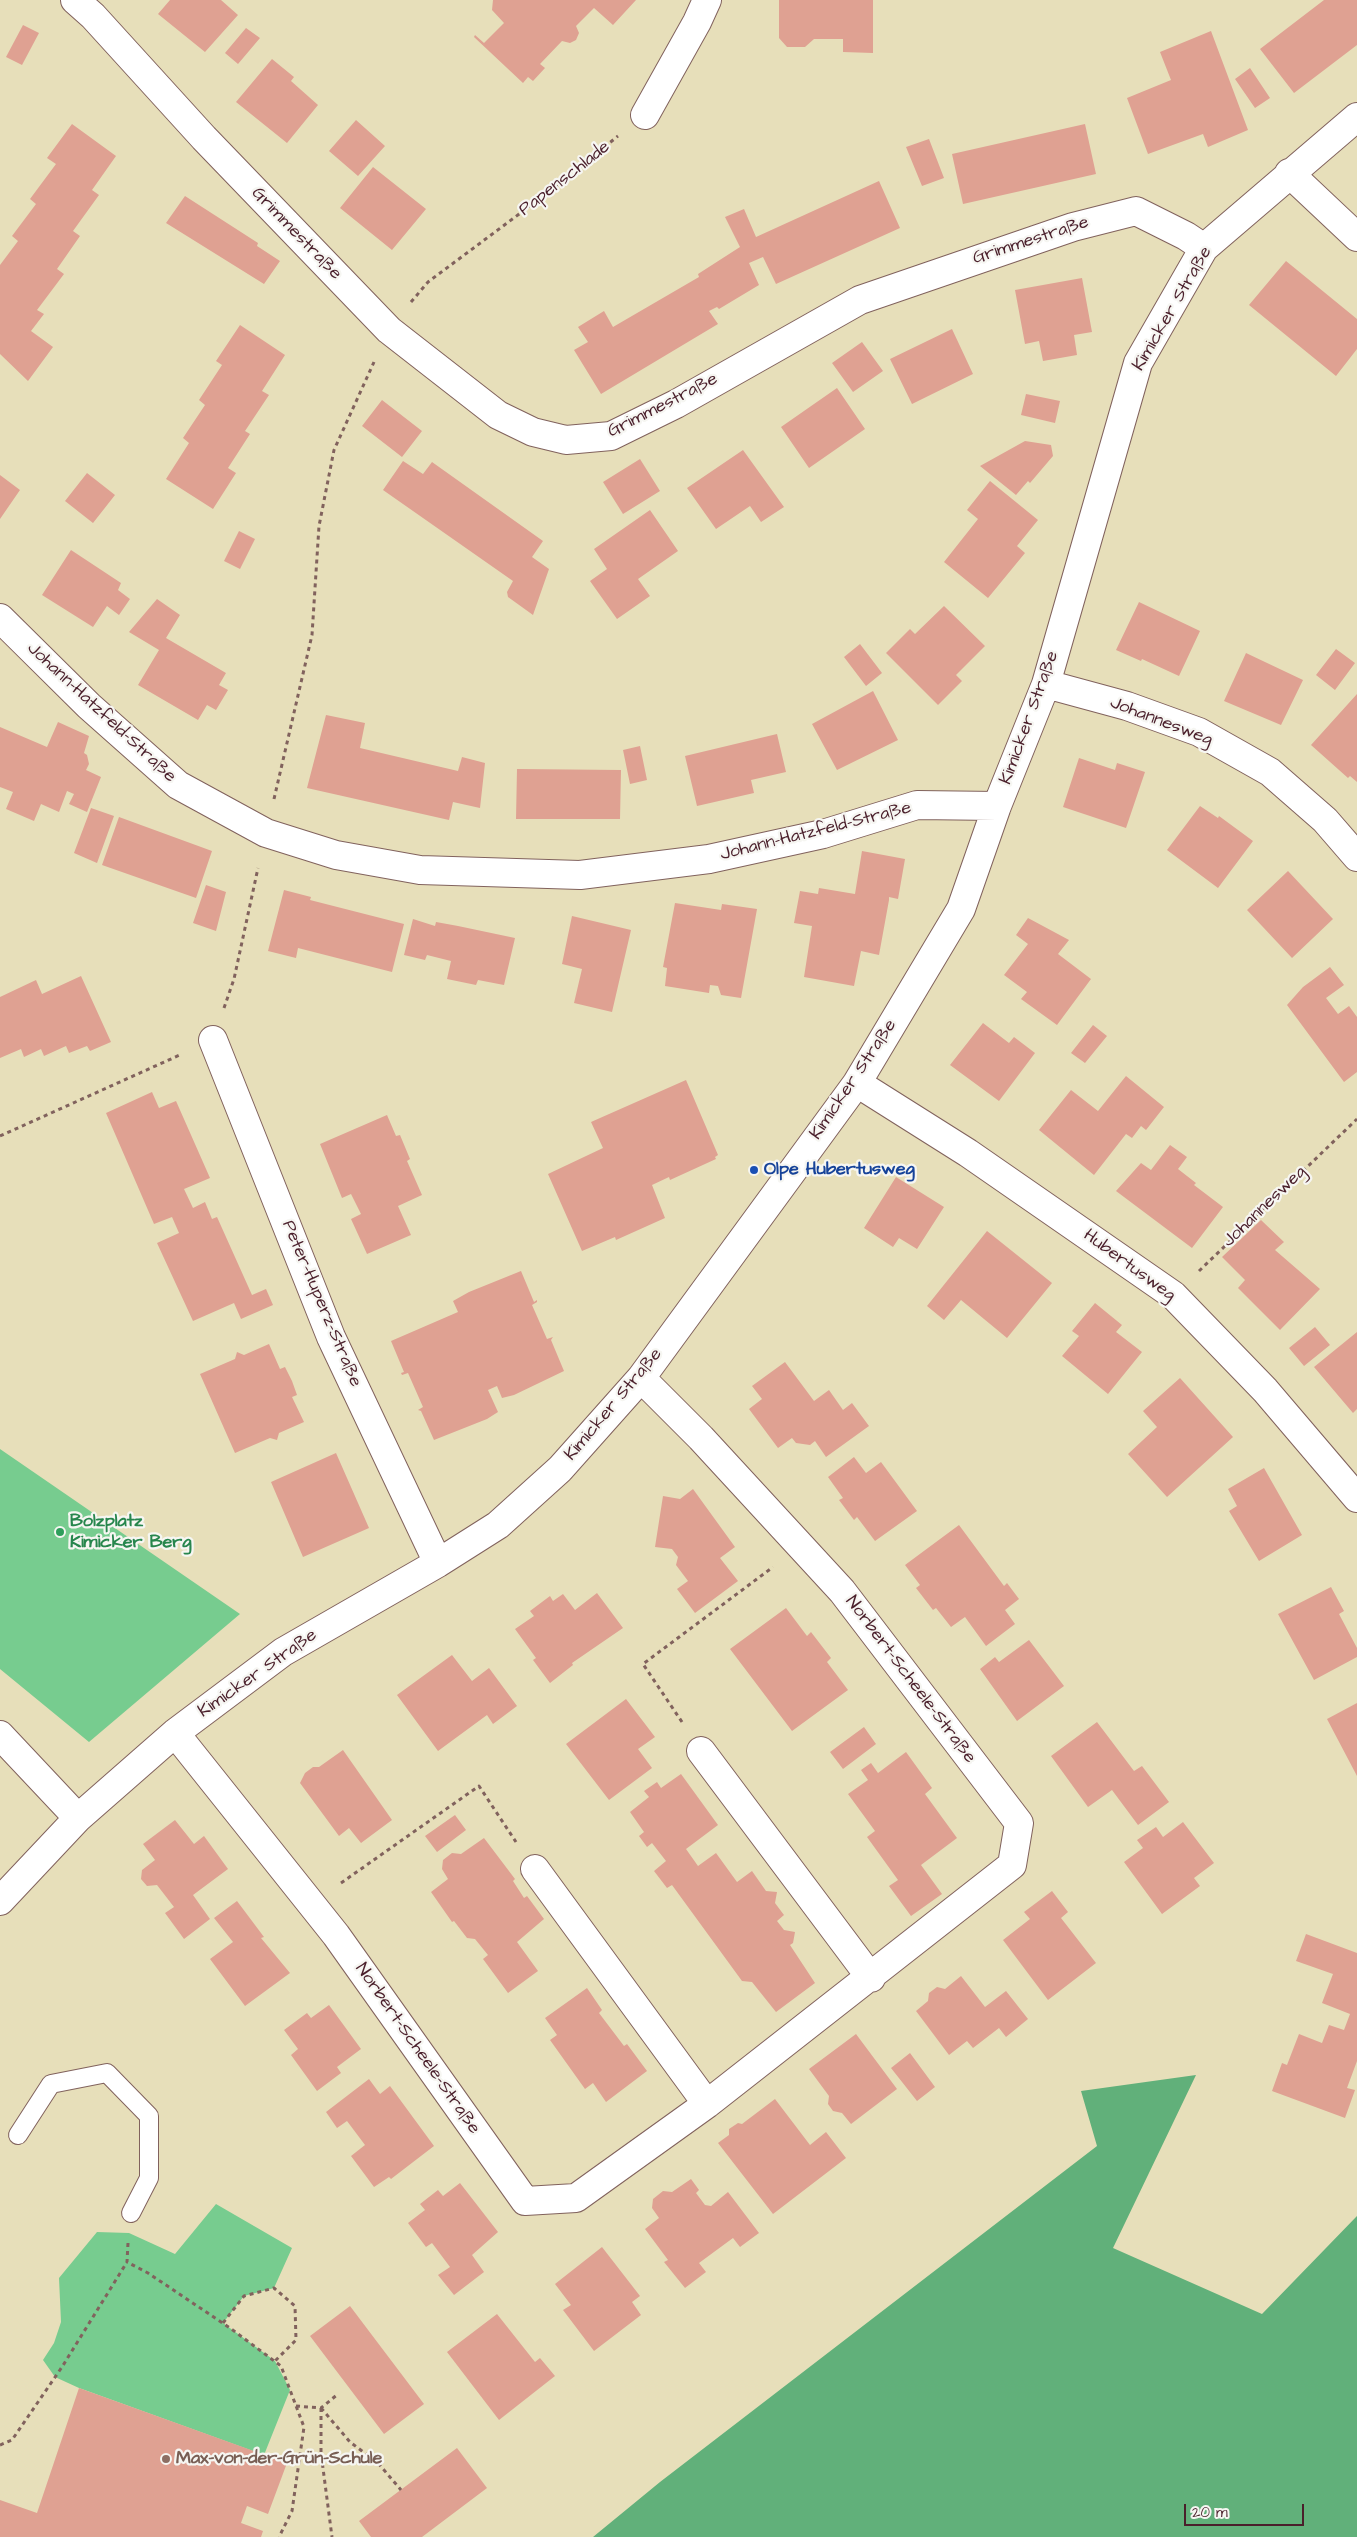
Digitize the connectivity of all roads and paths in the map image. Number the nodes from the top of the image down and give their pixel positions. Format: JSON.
{"nodes":[{"id":1,"x":75,"y":0,"type":"edge"},
{"id":2,"x":707,"y":0,"type":"edge"},
{"id":3,"x":645,"y":115,"type":"joint"},
{"id":4,"x":1357,"y":117,"type":"edge"},
{"id":5,"x":1289,"y":173,"type":"junction"},
{"id":6,"x":1357,"y":237,"type":"edge"},
{"id":7,"x":1204,"y":248,"type":"junction"},
{"id":8,"x":389,"y":330,"type":"junction"},
{"id":9,"x":0,"y":618,"type":"edge"},
{"id":10,"x":1046,"y":684,"type":"junction"},
{"id":11,"x":997,"y":806,"type":"junction"},
{"id":12,"x":266,"y":833,"type":"junction"},
{"id":13,"x":1357,"y":857,"type":"edge"},
{"id":14,"x":213,"y":1040,"type":"junction"},
{"id":15,"x":857,"y":1083,"type":"junction"},
{"id":16,"x":1357,"y":1119,"type":"edge"},
{"id":17,"x":0,"y":1136,"type":"edge"},
{"id":18,"x":1173,"y":1295,"type":"junction"},
{"id":19,"x":641,"y":1378,"type":"junction"},
{"id":20,"x":1357,"y":1498,"type":"edge"},
{"id":21,"x":800,"y":1545,"type":"junction"},
{"id":22,"x":438,"y":1563,"type":"junction"},
{"id":23,"x":175,"y":1732,"type":"junction"},
{"id":24,"x":0,"y":1735,"type":"edge"},
{"id":25,"x":701,"y":1751,"type":"joint"},
{"id":26,"x":78,"y":1818,"type":"junction"},
{"id":27,"x":535,"y":1869,"type":"joint"},
{"id":28,"x":0,"y":1901,"type":"edge"},
{"id":29,"x":312,"y":1904,"type":"junction"},
{"id":30,"x":871,"y":1978,"type":"junction"},
{"id":31,"x":707,"y":2104,"type":"junction"},
{"id":32,"x":18,"y":2135,"type":"dead end"},
{"id":33,"x":131,"y":2213,"type":"joint"},
{"id":34,"x":127,"y":2262,"type":"junction"},
{"id":35,"x":223,"y":2324,"type":"junction"},
{"id":36,"x":275,"y":2361,"type":"junction"},
{"id":37,"x":338,"y":2394,"type":"dead end"},
{"id":38,"x":296,"y":2406,"type":"junction"},
{"id":39,"x":321,"y":2408,"type":"junction"},
{"id":40,"x":0,"y":2445,"type":"edge"},
{"id":41,"x":401,"y":2490,"type":"dead end"},
{"id":42,"x":279,"y":2537,"type":"edge"},
{"id":43,"x":332,"y":2537,"type":"edge"}],
"edges":[{"from":1,"to":8,"type":"street","name":"Grimmestraße"},
{"from":2,"to":3,"type":"street"},
{"from":3,"to":8,"type":"path","name":"Papenschlade"},
{"from":4,"to":5,"type":"street","name":"Kimicker Straße"},
{"from":5,"to":6,"type":"street"},
{"from":5,"to":7,"type":"street","name":"Kimicker Straße"},
{"from":7,"to":8,"type":"street","name":"Grimmestraße"},
{"from":7,"to":10,"type":"street","name":"Kimicker Straße"},
{"from":8,"to":12,"type":"path","name":"Papenschlade"},
{"from":9,"to":12,"type":"street","name":"Johann-Hatzfeld-Straße"},
{"from":10,"to":11,"type":"street","name":"Kimicker Straße"},
{"from":10,"to":13,"type":"street","name":"Johannesweg"},
{"from":11,"to":12,"type":"street","name":"Johann-Hatzfeld-Straße"},
{"from":11,"to":15,"type":"street","name":"Kimicker Straße"},
{"from":12,"to":14,"type":"path","name":"Papenschlade"},
{"from":14,"to":17,"type":"path"},
{"from":14,"to":22,"type":"street","name":"Peter-Huperz-Straße"},
{"from":15,"to":18,"type":"street","name":"Hubertusweg"},
{"from":15,"to":19,"type":"street","name":"Kimicker Straße"},
{"from":16,"to":18,"type":"path","name":"Johannesweg"},
{"from":18,"to":20,"type":"street","name":"Hubertusweg"},
{"from":19,"to":21,"type":"street","name":"Norbert-Scheele-Straße"},
{"from":19,"to":22,"type":"street","name":"Kimicker Straße"},
{"from":21,"to":25,"type":"path"},
{"from":21,"to":30,"type":"street","name":"Norbert-Scheele-Straße"},
{"from":22,"to":23,"type":"street","name":"Kimicker Straße"},
{"from":23,"to":26,"type":"street","name":"Kimicker Straße"},
{"from":23,"to":29,"type":"street","name":"Norbert-Scheele-Straße"},
{"from":24,"to":26,"type":"street"},
{"from":25,"to":30,"type":"street"},
{"from":26,"to":28,"type":"street","name":"Kimicker Straße"},
{"from":27,"to":29,"type":"path"},
{"from":27,"to":31,"type":"street"},
{"from":29,"to":31,"type":"street","name":"Norbert-Scheele-Straße"},
{"from":30,"to":31,"type":"street","name":"Norbert-Scheele-Straße"},
{"from":32,"to":33,"type":"lane"},
{"from":33,"to":34,"type":"path"},
{"from":34,"to":35,"type":"path"},
{"from":34,"to":40,"type":"path"},
{"from":35,"to":36,"type":"path"},
{"from":35,"to":36,"type":"path"},
{"from":36,"to":38,"type":"path"},
{"from":37,"to":39,"type":"path"},
{"from":38,"to":39,"type":"path"},
{"from":38,"to":42,"type":"path"},
{"from":39,"to":41,"type":"path"},
{"from":39,"to":43,"type":"path"}]}
